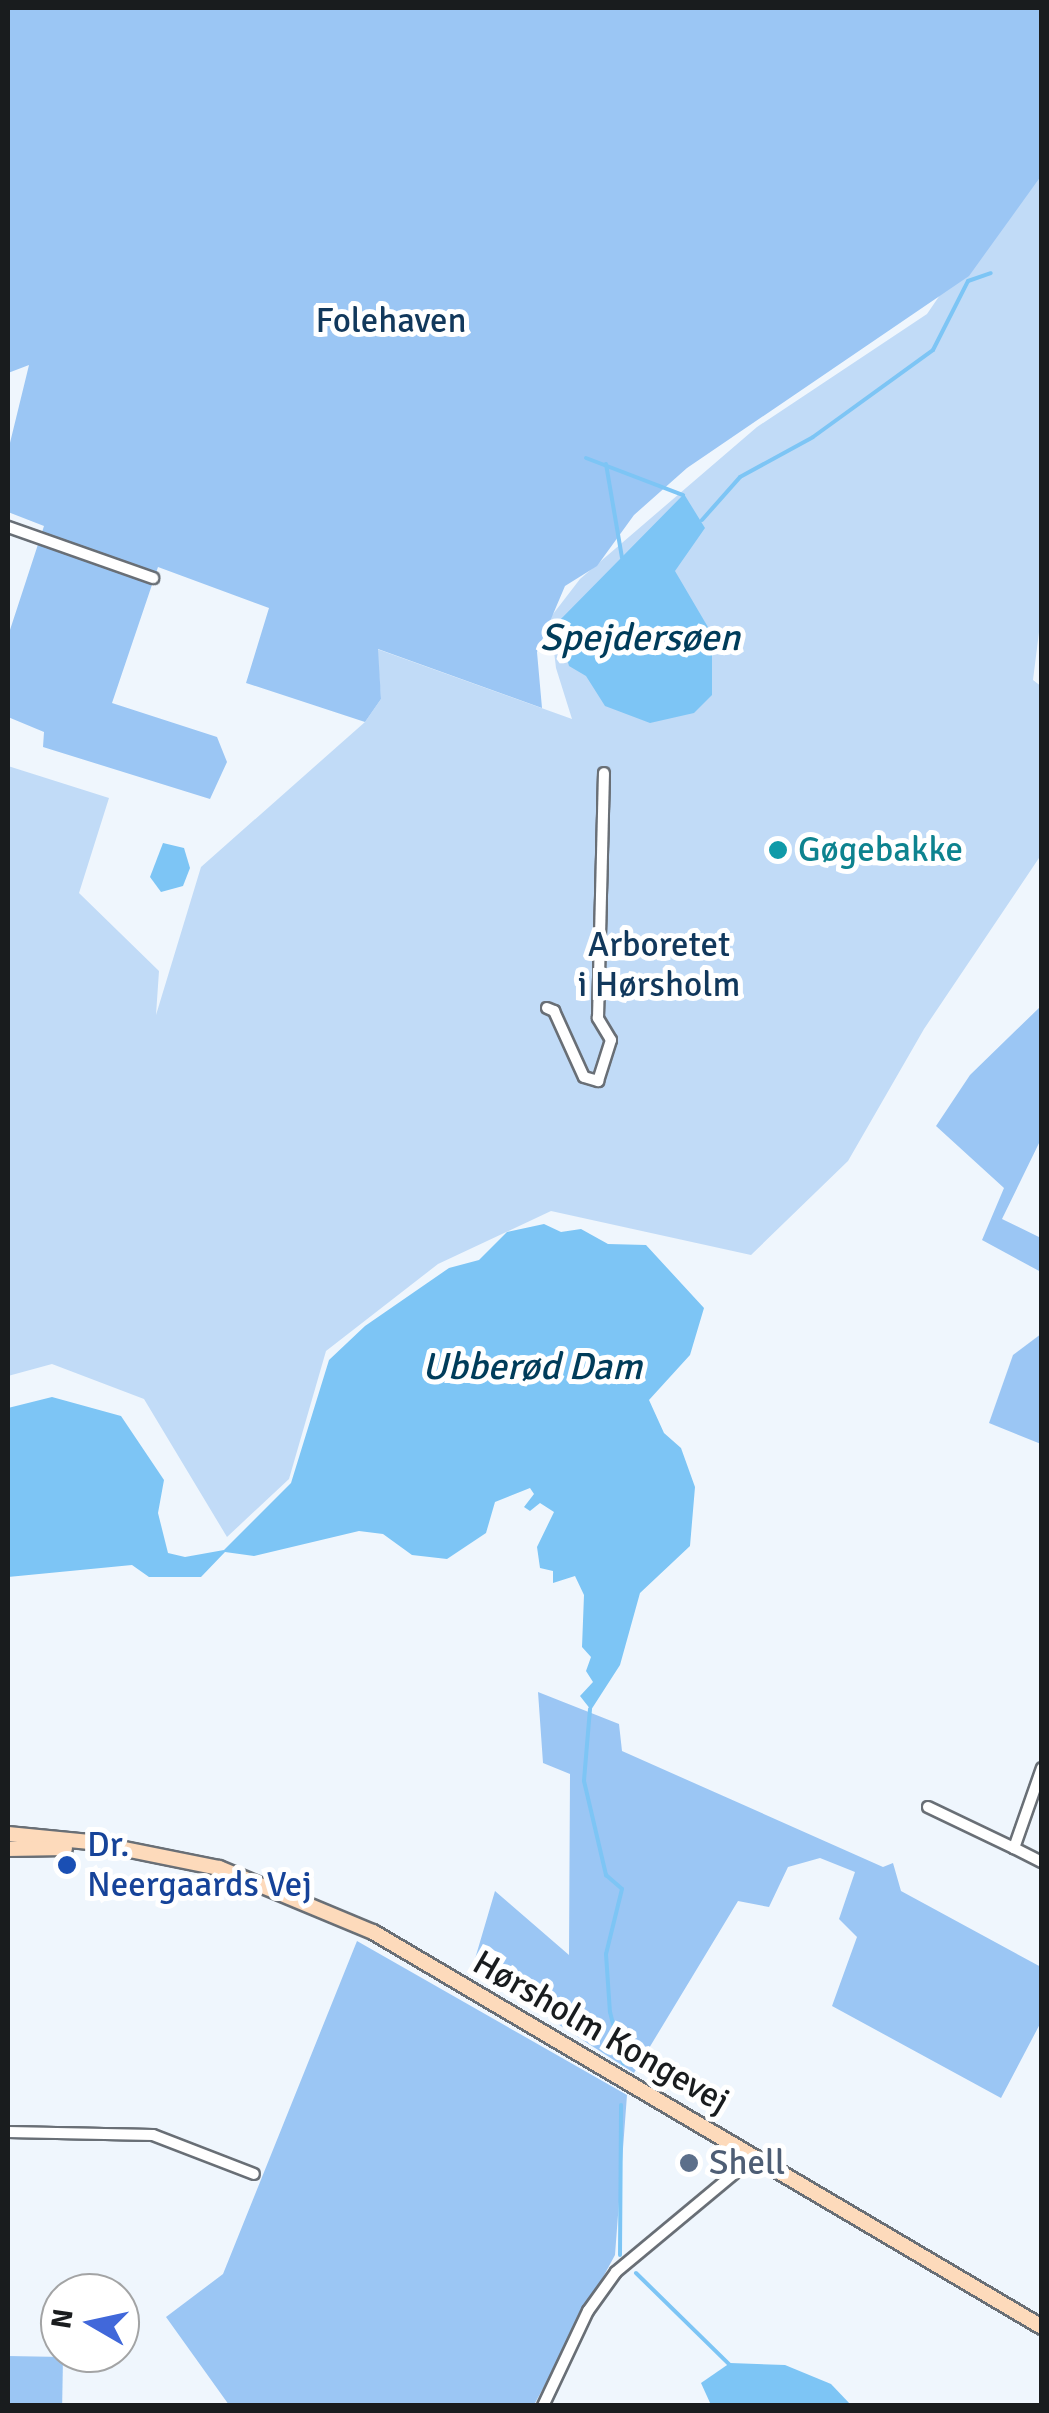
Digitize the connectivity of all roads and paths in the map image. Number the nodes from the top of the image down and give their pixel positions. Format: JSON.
{"nodes":[{"id":1,"x":8,"y":528,"type":"edge"},
{"id":2,"x":153,"y":578,"type":"dead end"},
{"id":3,"x":604,"y":773,"type":"dead end"},
{"id":4,"x":547,"y":1008,"type":"dead end"},
{"id":5,"x":1042,"y":1768,"type":"edge"},
{"id":6,"x":928,"y":1807,"type":"dead end"},
{"id":7,"x":8,"y":1834,"type":"edge"},
{"id":8,"x":106,"y":1847,"type":"junction"},
{"id":9,"x":1014,"y":1848,"type":"junction"},
{"id":10,"x":8,"y":1849,"type":"edge"},
{"id":11,"x":1042,"y":1862,"type":"edge"},
{"id":12,"x":8,"y":2132,"type":"edge"},
{"id":13,"x":754,"y":2156,"type":"junction"},
{"id":14,"x":254,"y":2174,"type":"dead end"},
{"id":15,"x":1042,"y":2328,"type":"edge"},
{"id":16,"x":542,"y":2406,"type":"edge"}],
"edges":[{"from":1,"to":2,"type":"street"},
{"from":3,"to":4,"type":"street"},
{"from":5,"to":9,"type":"street"},
{"from":6,"to":9,"type":"street"},
{"from":7,"to":8,"type":"main road","name":"Hørsholm Kongevej"},
{"from":8,"to":10,"type":"main road","name":"Hørsholm Kongevej"},
{"from":8,"to":13,"type":"main road","name":"Hørsholm Kongevej"},
{"from":9,"to":11,"type":"street"},
{"from":12,"to":14,"type":"street"},
{"from":13,"to":15,"type":"main road","name":"Hørsholm Kongevej"},
{"from":13,"to":16,"type":"street"}]}
